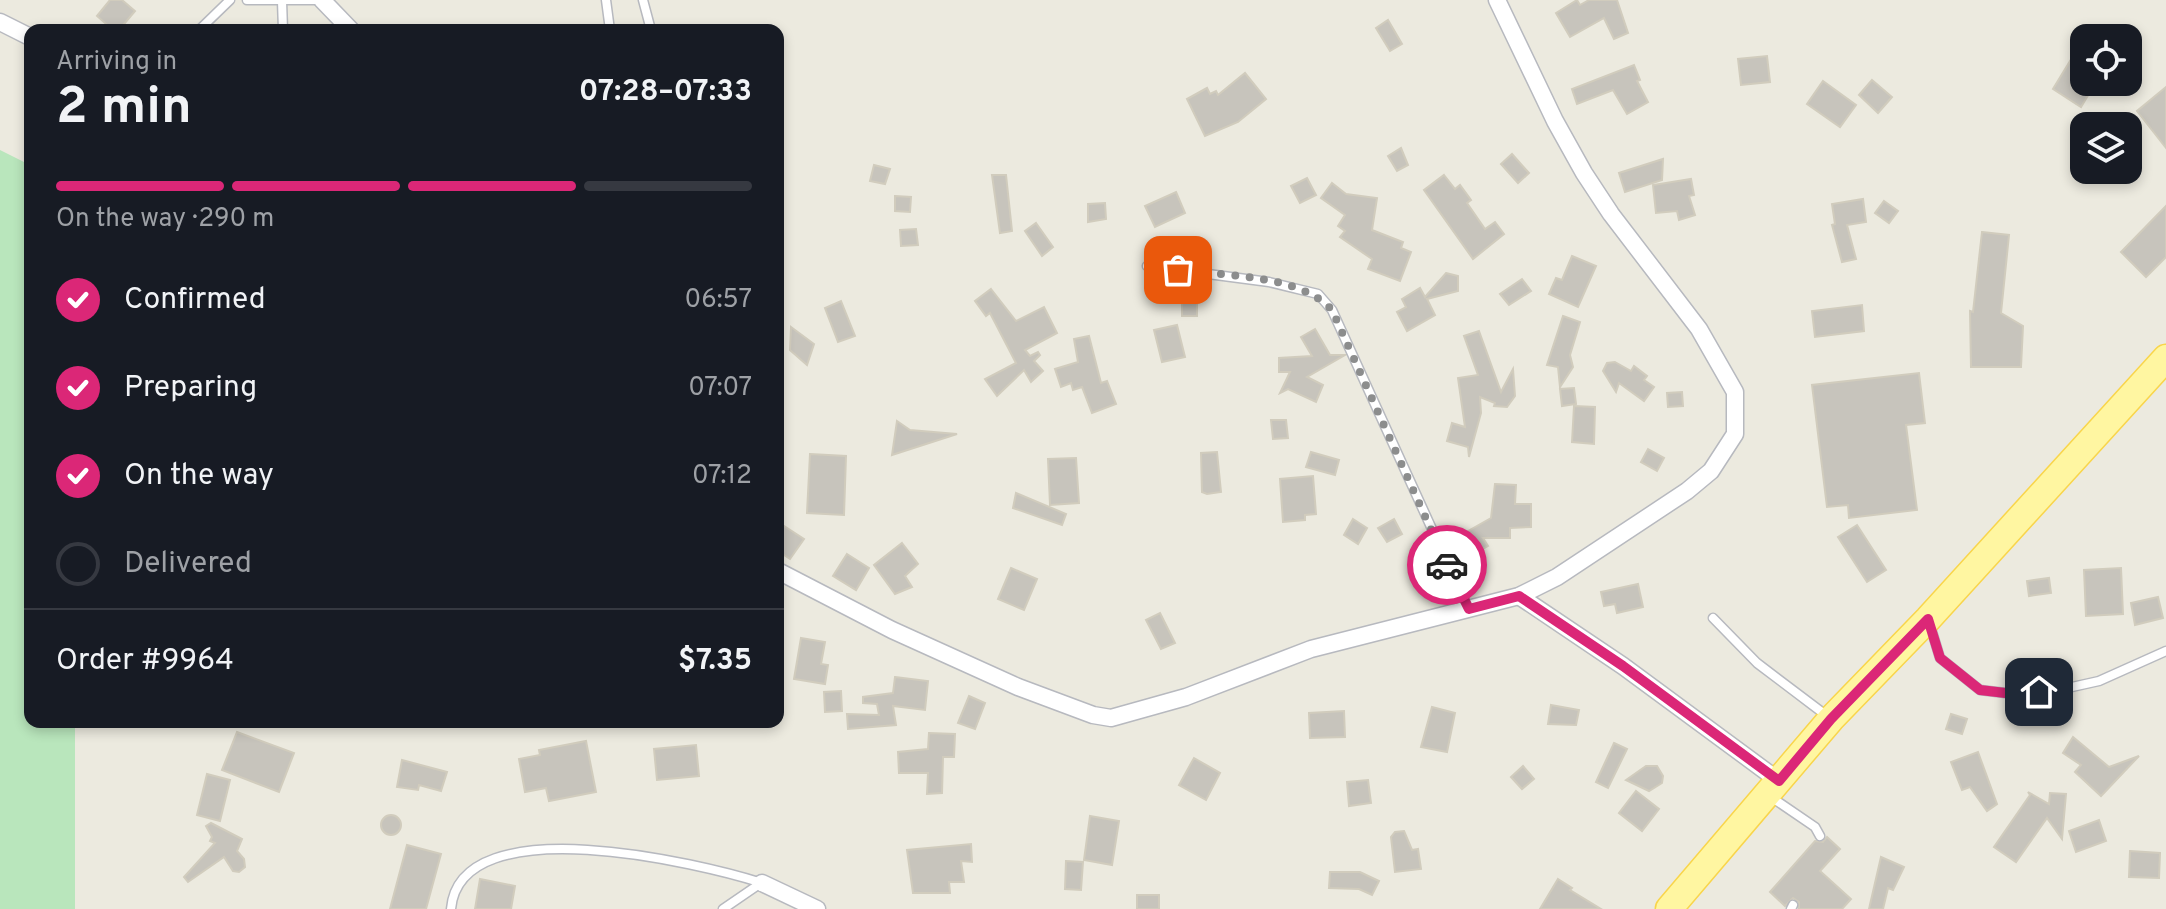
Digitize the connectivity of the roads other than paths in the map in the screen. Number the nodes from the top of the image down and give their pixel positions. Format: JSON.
{"nodes":[{"id":1,"x":230,"y":0,"type":"edge"},
{"id":2,"x":247,"y":0,"type":"edge"},
{"id":3,"x":322,"y":0,"type":"edge"},
{"id":4,"x":606,"y":0,"type":"edge"},
{"id":5,"x":643,"y":0,"type":"edge"},
{"id":6,"x":1497,"y":0,"type":"edge"},
{"id":7,"x":282,"y":1,"type":"edge"},
{"id":8,"x":0,"y":22,"type":"edge"},
{"id":9,"x":205,"y":24,"type":"edge"},
{"id":10,"x":283,"y":24,"type":"edge"},
{"id":11,"x":345,"y":24,"type":"edge"},
{"id":12,"x":609,"y":24,"type":"edge"},
{"id":13,"x":649,"y":24,"type":"edge"},
{"id":14,"x":24,"y":34,"type":"edge"},
{"id":15,"x":1147,"y":266,"type":"dead end"},
{"id":16,"x":2166,"y":358,"type":"edge"},
{"id":17,"x":784,"y":574,"type":"edge"},
{"id":18,"x":1519,"y":596,"type":"junction"},
{"id":19,"x":1469,"y":609,"type":"junction"},
{"id":20,"x":1713,"y":618,"type":"dead end"},
{"id":21,"x":1928,"y":619,"type":"junction"},
{"id":22,"x":2166,"y":651,"type":"edge"},
{"id":23,"x":1831,"y":719,"type":"junction"},
{"id":24,"x":1774,"y":788,"type":"junction"},
{"id":25,"x":1820,"y":836,"type":"dead end"},
{"id":26,"x":762,"y":883,"type":"junction"},
{"id":27,"x":451,"y":909,"type":"edge"},
{"id":28,"x":723,"y":909,"type":"edge"},
{"id":29,"x":817,"y":909,"type":"edge"},
{"id":30,"x":1669,"y":909,"type":"edge"}],
"edges":[{"from":1,"to":9,"type":"lane"},
{"from":2,"to":7,"type":"lane"},
{"from":3,"to":7,"type":"lane"},
{"from":3,"to":11,"type":"street"},
{"from":4,"to":12,"type":"lane"},
{"from":5,"to":13,"type":"lane"},
{"from":6,"to":18,"type":"street"},
{"from":7,"to":10,"type":"lane"},
{"from":8,"to":14,"type":"street"},
{"from":15,"to":19,"type":"lane"},
{"from":16,"to":21,"type":"main road"},
{"from":17,"to":19,"type":"street"},
{"from":18,"to":19,"type":"street"},
{"from":18,"to":24,"type":"street"},
{"from":20,"to":23,"type":"lane"},
{"from":21,"to":22,"type":"lane"},
{"from":21,"to":23,"type":"main road"},
{"from":23,"to":24,"type":"main road"},
{"from":24,"to":25,"type":"lane"},
{"from":24,"to":30,"type":"main road"},
{"from":26,"to":27,"type":"lane"},
{"from":26,"to":28,"type":"lane"},
{"from":26,"to":29,"type":"street"}]}
